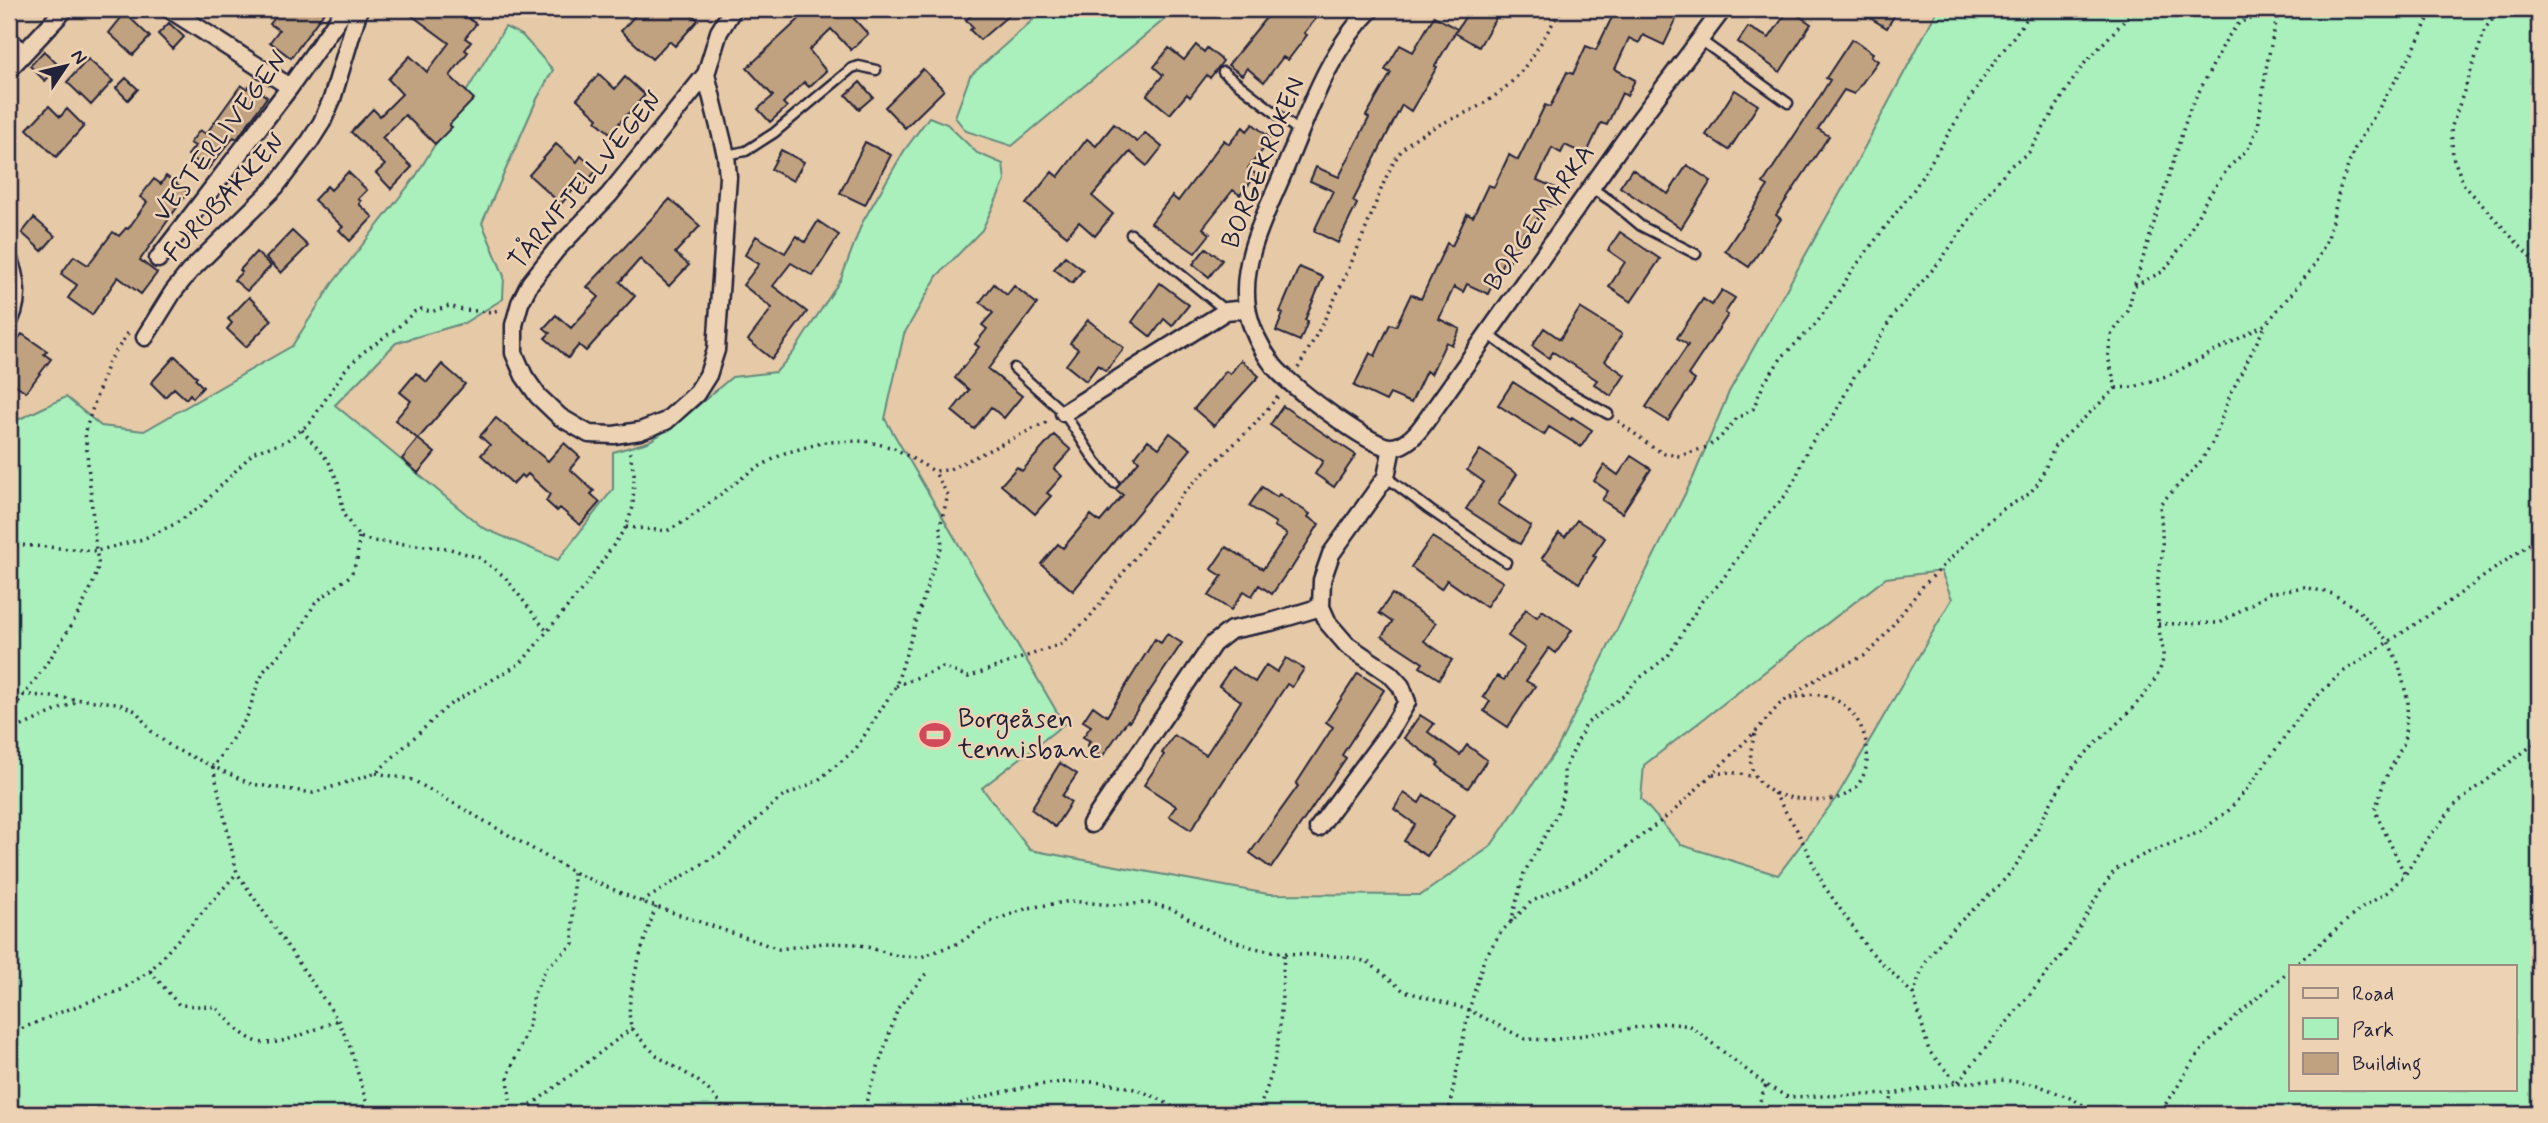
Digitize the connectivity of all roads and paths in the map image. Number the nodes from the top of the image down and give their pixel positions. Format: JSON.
{"nodes":[{"id":1,"x":65,"y":9,"type":"edge"},
{"id":2,"x":169,"y":9,"type":"edge"},
{"id":3,"x":345,"y":9,"type":"edge"},
{"id":4,"x":359,"y":9,"type":"edge"},
{"id":5,"x":733,"y":9,"type":"edge"},
{"id":6,"x":1371,"y":9,"type":"edge"},
{"id":7,"x":1562,"y":9,"type":"edge"},
{"id":8,"x":1723,"y":9,"type":"edge"},
{"id":9,"x":2034,"y":9,"type":"edge"},
{"id":10,"x":2135,"y":9,"type":"edge"},
{"id":11,"x":2433,"y":9,"type":"edge"},
{"id":12,"x":2502,"y":9,"type":"edge"},
{"id":13,"x":2278,"y":10,"type":"edge"},
{"id":14,"x":9,"y":34,"type":"edge"},
{"id":15,"x":1699,"y":39,"type":"junction"},
{"id":16,"x":26,"y":50,"type":"junction"},
{"id":17,"x":9,"y":69,"type":"edge"},
{"id":18,"x":876,"y":70,"type":"dead end"},
{"id":19,"x":1223,"y":72,"type":"dead end"},
{"id":20,"x":706,"y":74,"type":"junction"},
{"id":21,"x":290,"y":87,"type":"junction"},
{"id":22,"x":1788,"y":103,"type":"dead end"},
{"id":23,"x":1300,"y":132,"type":"junction"},
{"id":24,"x":726,"y":155,"type":"junction"},
{"id":25,"x":1590,"y":187,"type":"junction"},
{"id":26,"x":1131,"y":234,"type":"dead end"},
{"id":27,"x":9,"y":248,"type":"edge"},
{"id":28,"x":1696,"y":254,"type":"dead end"},
{"id":29,"x":158,"y":259,"type":"dead end"},
{"id":30,"x":2539,"y":267,"type":"edge"},
{"id":31,"x":2134,"y":286,"type":"junction"},
{"id":32,"x":520,"y":303,"type":"junction"},
{"id":33,"x":1247,"y":309,"type":"junction"},
{"id":34,"x":1226,"y":311,"type":"junction"},
{"id":35,"x":2266,"y":324,"type":"junction"},
{"id":36,"x":9,"y":330,"type":"edge"},
{"id":37,"x":129,"y":332,"type":"dead end"},
{"id":38,"x":1488,"y":334,"type":"junction"},
{"id":39,"x":145,"y":337,"type":"dead end"},
{"id":40,"x":1014,"y":368,"type":"dead end"},
{"id":41,"x":1290,"y":382,"type":"junction"},
{"id":42,"x":2116,"y":388,"type":"junction"},
{"id":43,"x":1064,"y":413,"type":"junction"},
{"id":44,"x":1608,"y":414,"type":"joint"},
{"id":45,"x":302,"y":430,"type":"junction"},
{"id":46,"x":626,"y":433,"type":"junction"},
{"id":47,"x":1392,"y":447,"type":"junction"},
{"id":48,"x":934,"y":471,"type":"junction"},
{"id":49,"x":1386,"y":477,"type":"junction"},
{"id":50,"x":1114,"y":483,"type":"dead end"},
{"id":51,"x":626,"y":527,"type":"junction"},
{"id":52,"x":359,"y":537,"type":"junction"},
{"id":53,"x":2539,"y":537,"type":"edge"},
{"id":54,"x":9,"y":544,"type":"edge"},
{"id":55,"x":96,"y":551,"type":"junction"},
{"id":56,"x":1506,"y":562,"type":"dead end"},
{"id":57,"x":1321,"y":607,"type":"junction"},
{"id":58,"x":2158,"y":624,"type":"junction"},
{"id":59,"x":548,"y":633,"type":"junction"},
{"id":60,"x":2388,"y":641,"type":"junction"},
{"id":61,"x":896,"y":686,"type":"junction"},
{"id":62,"x":9,"y":694,"type":"edge"},
{"id":63,"x":24,"y":696,"type":"junction"},
{"id":64,"x":81,"y":700,"type":"junction"},
{"id":65,"x":1780,"y":704,"type":"junction"},
{"id":66,"x":9,"y":713,"type":"edge"},
{"id":67,"x":9,"y":732,"type":"edge"},
{"id":68,"x":1755,"y":732,"type":"junction"},
{"id":69,"x":2539,"y":740,"type":"edge"},
{"id":70,"x":213,"y":767,"type":"junction"},
{"id":71,"x":376,"y":773,"type":"junction"},
{"id":72,"x":1713,"y":774,"type":"junction"},
{"id":73,"x":1755,"y":777,"type":"junction"},
{"id":74,"x":1774,"y":793,"type":"junction"},
{"id":75,"x":1091,"y":824,"type":"dead end"},
{"id":76,"x":1318,"y":828,"type":"dead end"},
{"id":77,"x":573,"y":872,"type":"junction"},
{"id":78,"x":237,"y":873,"type":"junction"},
{"id":79,"x":2405,"y":875,"type":"junction"},
{"id":80,"x":642,"y":902,"type":"junction"},
{"id":81,"x":656,"y":907,"type":"junction"},
{"id":82,"x":1510,"y":923,"type":"junction"},
{"id":83,"x":1284,"y":953,"type":"junction"},
{"id":84,"x":2295,"y":965,"type":"edge"},
{"id":85,"x":150,"y":971,"type":"junction"},
{"id":86,"x":928,"y":971,"type":"dead end"},
{"id":87,"x":2289,"y":971,"type":"edge"},
{"id":88,"x":1914,"y":995,"type":"junction"},
{"id":89,"x":1469,"y":1010,"type":"junction"},
{"id":90,"x":338,"y":1020,"type":"junction"},
{"id":91,"x":632,"y":1028,"type":"junction"},
{"id":92,"x":9,"y":1034,"type":"edge"},
{"id":93,"x":1957,"y":1083,"type":"junction"},
{"id":94,"x":1766,"y":1085,"type":"junction"},
{"id":95,"x":1892,"y":1094,"type":"junction"},
{"id":96,"x":370,"y":1114,"type":"edge"},
{"id":97,"x":511,"y":1114,"type":"edge"},
{"id":98,"x":520,"y":1114,"type":"edge"},
{"id":99,"x":726,"y":1114,"type":"edge"},
{"id":100,"x":862,"y":1114,"type":"edge"},
{"id":101,"x":927,"y":1114,"type":"edge"},
{"id":102,"x":1182,"y":1114,"type":"edge"},
{"id":103,"x":1256,"y":1114,"type":"edge"},
{"id":104,"x":1448,"y":1114,"type":"edge"},
{"id":105,"x":1755,"y":1114,"type":"edge"},
{"id":106,"x":1889,"y":1114,"type":"edge"},
{"id":107,"x":2098,"y":1114,"type":"edge"},
{"id":108,"x":2156,"y":1114,"type":"edge"}],
"edges":[{"from":1,"to":16,"type":"street"},
{"from":2,"to":21,"type":"street"},
{"from":3,"to":21,"type":"street","name":"VESTERLIVEGEN"},
{"from":4,"to":39,"type":"street","name":"FURUBAKKEN"},
{"from":5,"to":20,"type":"street","name":"TÅRNFJELLVEGEN"},
{"from":6,"to":23,"type":"street","name":"BORGEKROKEN"},
{"from":7,"to":41,"type":"path"},
{"from":8,"to":15,"type":"street","name":"BORGEMARKA"},
{"from":9,"to":44,"type":"path"},
{"from":10,"to":82,"type":"path"},
{"from":11,"to":35,"type":"path"},
{"from":12,"to":30,"type":"path"},
{"from":13,"to":31,"type":"path"},
{"from":13,"to":31,"type":"path"},
{"from":14,"to":16,"type":"lane"},
{"from":15,"to":22,"type":"lane"},
{"from":15,"to":25,"type":"street","name":"BORGEMARKA"},
{"from":16,"to":17,"type":"street"},
{"from":18,"to":24,"type":"lane"},
{"from":19,"to":23,"type":"lane"},
{"from":20,"to":24,"type":"street","name":"TÅRNFJELLVEGEN"},
{"from":20,"to":32,"type":"street","name":"TÅRNFJELLVEGEN"},
{"from":21,"to":29,"type":"street","name":"VESTERLIVEGEN"},
{"from":23,"to":33,"type":"street","name":"BORGEKROKEN"},
{"from":24,"to":46,"type":"street","name":"TÅRNFJELLVEGEN"},
{"from":25,"to":28,"type":"lane"},
{"from":25,"to":38,"type":"street","name":"BORGEMARKA"},
{"from":26,"to":34,"type":"lane"},
{"from":27,"to":36,"type":"lane"},
{"from":31,"to":42,"type":"path"},
{"from":32,"to":45,"type":"path"},
{"from":32,"to":46,"type":"street","name":"TÅRNFJELLVEGEN"},
{"from":33,"to":34,"type":"street"},
{"from":33,"to":41,"type":"street","name":"BORGEKROKEN"},
{"from":34,"to":43,"type":"street"},
{"from":35,"to":42,"type":"path"},
{"from":35,"to":58,"type":"path"},
{"from":37,"to":55,"type":"path"},
{"from":38,"to":44,"type":"lane"},
{"from":38,"to":47,"type":"street","name":"BORGEMARKA"},
{"from":40,"to":43,"type":"lane"},
{"from":41,"to":47,"type":"street","name":"BORGEKROKEN"},
{"from":41,"to":61,"type":"path"},
{"from":42,"to":65,"type":"path"},
{"from":43,"to":48,"type":"path"},
{"from":43,"to":50,"type":"lane"},
{"from":45,"to":52,"type":"path"},
{"from":45,"to":55,"type":"path"},
{"from":46,"to":51,"type":"path"},
{"from":47,"to":49,"type":"street"},
{"from":48,"to":51,"type":"path"},
{"from":48,"to":61,"type":"path"},
{"from":49,"to":56,"type":"lane"},
{"from":49,"to":57,"type":"street"},
{"from":51,"to":59,"type":"path"},
{"from":52,"to":59,"type":"path"},
{"from":52,"to":70,"type":"path"},
{"from":53,"to":60,"type":"path"},
{"from":54,"to":55,"type":"path"},
{"from":55,"to":63,"type":"path"},
{"from":57,"to":75,"type":"street"},
{"from":57,"to":76,"type":"street"},
{"from":58,"to":60,"type":"path"},
{"from":58,"to":88,"type":"path"},
{"from":59,"to":71,"type":"path"},
{"from":60,"to":79,"type":"path"},
{"from":60,"to":93,"type":"path"},
{"from":61,"to":80,"type":"path"},
{"from":62,"to":63,"type":"path"},
{"from":63,"to":64,"type":"path"},
{"from":63,"to":66,"type":"path"},
{"from":64,"to":67,"type":"path"},
{"from":64,"to":70,"type":"path"},
{"from":65,"to":68,"type":"path"},
{"from":65,"to":74,"type":"path"},
{"from":68,"to":72,"type":"path"},
{"from":68,"to":73,"type":"path"},
{"from":69,"to":79,"type":"path"},
{"from":70,"to":71,"type":"path"},
{"from":70,"to":78,"type":"path"},
{"from":71,"to":77,"type":"path"},
{"from":72,"to":73,"type":"path"},
{"from":72,"to":82,"type":"path"},
{"from":73,"to":74,"type":"path"},
{"from":74,"to":88,"type":"path"},
{"from":77,"to":80,"type":"path"},
{"from":77,"to":97,"type":"path"},
{"from":78,"to":85,"type":"path"},
{"from":78,"to":90,"type":"path"},
{"from":79,"to":84,"type":"path"},
{"from":80,"to":81,"type":"path"},
{"from":81,"to":83,"type":"path"},
{"from":81,"to":91,"type":"path"},
{"from":82,"to":89,"type":"path"},
{"from":83,"to":89,"type":"path"},
{"from":83,"to":103,"type":"path"},
{"from":85,"to":90,"type":"path"},
{"from":85,"to":92,"type":"path"},
{"from":86,"to":100,"type":"path"},
{"from":87,"to":108,"type":"path"},
{"from":88,"to":93,"type":"path"},
{"from":89,"to":94,"type":"path"},
{"from":89,"to":104,"type":"path"},
{"from":90,"to":96,"type":"path"},
{"from":91,"to":98,"type":"path"},
{"from":91,"to":99,"type":"path"},
{"from":93,"to":95,"type":"path"},
{"from":93,"to":107,"type":"path"},
{"from":94,"to":95,"type":"path"},
{"from":94,"to":105,"type":"path"},
{"from":95,"to":106,"type":"path"},
{"from":101,"to":102,"type":"path"}]}
